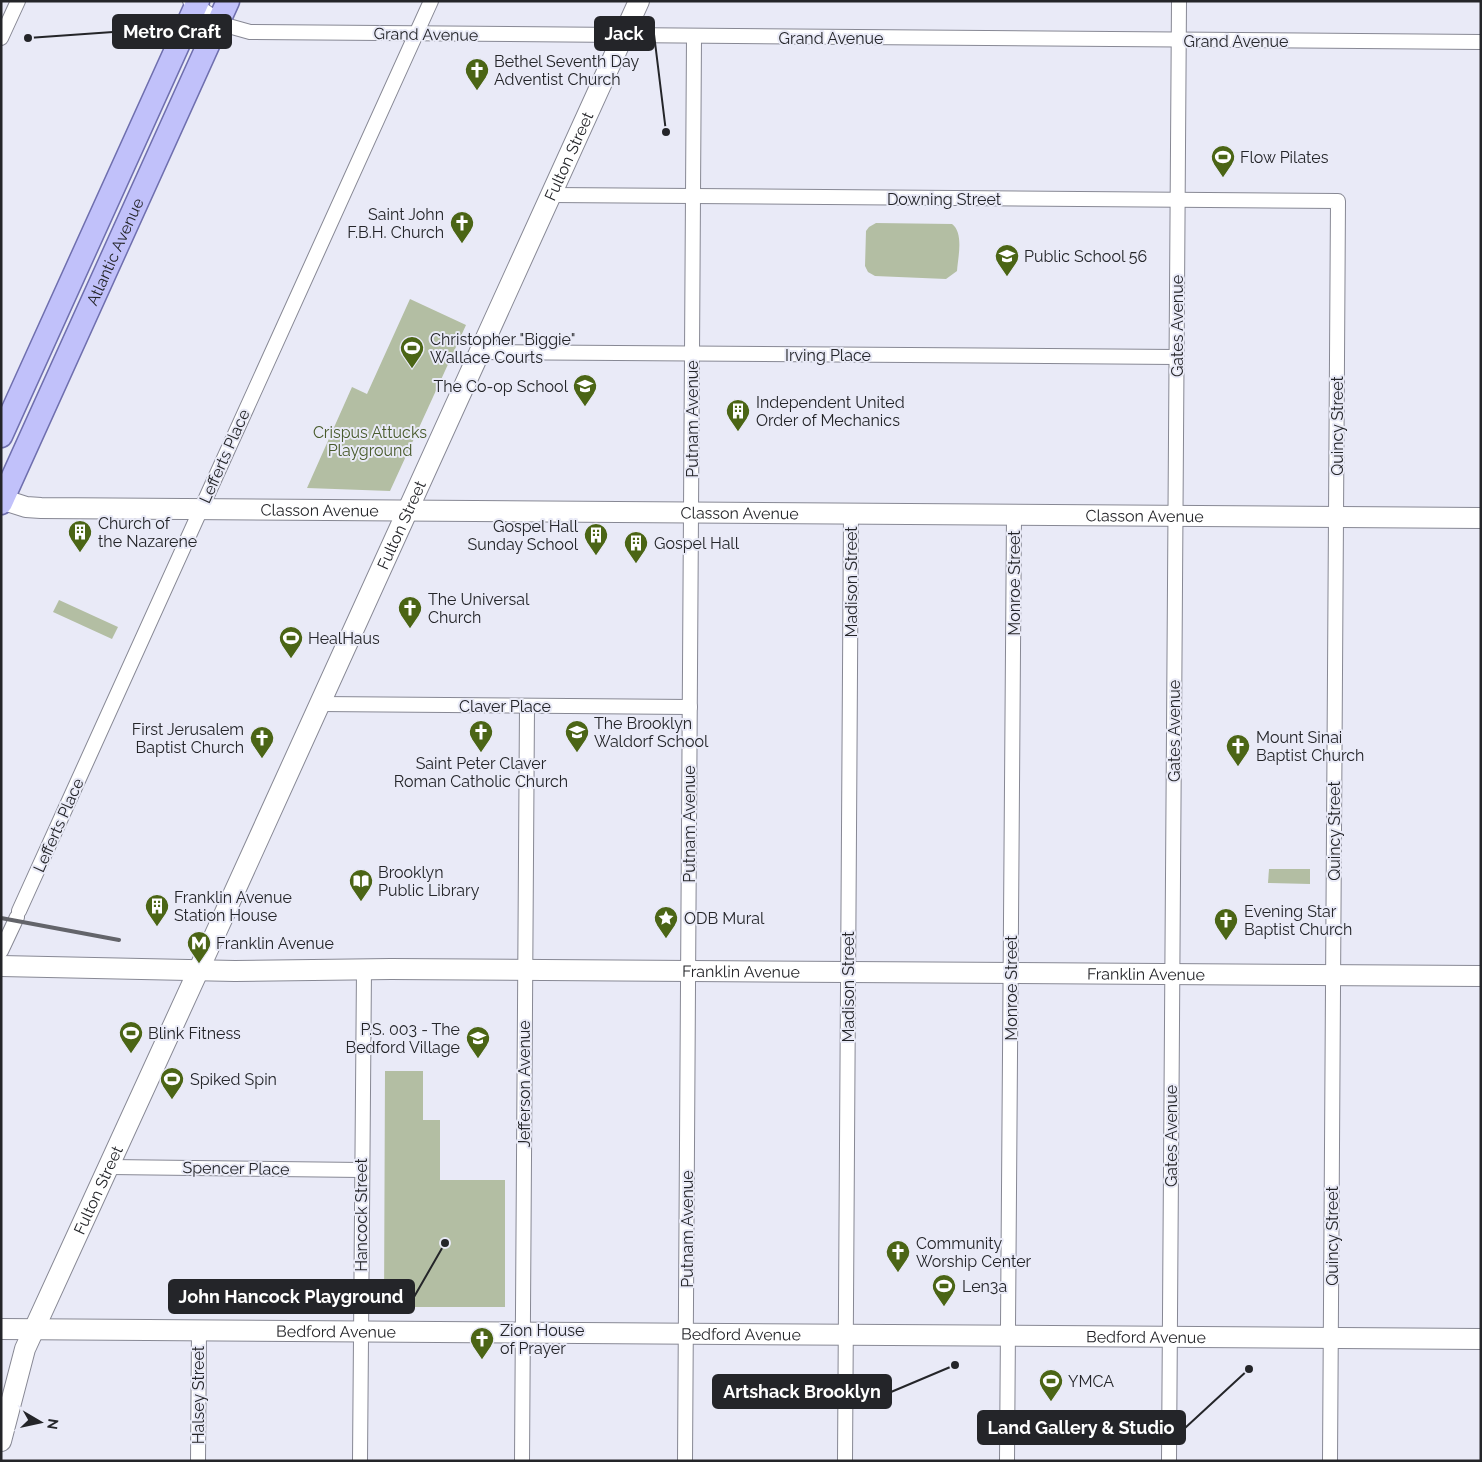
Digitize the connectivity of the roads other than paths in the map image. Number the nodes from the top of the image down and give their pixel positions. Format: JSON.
{"nodes":[{"id":1,"x":18,"y":1,"type":"edge"},
{"id":2,"x":431,"y":1,"type":"edge"},
{"id":3,"x":639,"y":1,"type":"edge"},
{"id":4,"x":1179,"y":1,"type":"edge"},
{"id":5,"x":195,"y":3,"type":"edge"},
{"id":6,"x":224,"y":11,"type":"edge"},
{"id":7,"x":416,"y":34,"type":"junction"},
{"id":8,"x":623,"y":36,"type":"junction"},
{"id":9,"x":694,"y":37,"type":"junction"},
{"id":10,"x":1,"y":38,"type":"edge"},
{"id":11,"x":1178,"y":40,"type":"junction"},
{"id":12,"x":1481,"y":42,"type":"edge"},
{"id":13,"x":551,"y":195,"type":"junction"},
{"id":14,"x":693,"y":197,"type":"junction"},
{"id":15,"x":1177,"y":200,"type":"junction"},
{"id":16,"x":1338,"y":201,"type":"joint"},
{"id":17,"x":480,"y":352,"type":"junction"},
{"id":18,"x":692,"y":354,"type":"junction"},
{"id":19,"x":1176,"y":357,"type":"junction"},
{"id":20,"x":1,"y":436,"type":"edge"},
{"id":21,"x":2,"y":500,"type":"edge"},
{"id":22,"x":200,"y":510,"type":"junction"},
{"id":23,"x":408,"y":511,"type":"junction"},
{"id":24,"x":691,"y":512,"type":"junction"},
{"id":25,"x":851,"y":514,"type":"junction"},
{"id":26,"x":1014,"y":515,"type":"junction"},
{"id":27,"x":1175,"y":516,"type":"junction"},
{"id":28,"x":1336,"y":517,"type":"junction"},
{"id":29,"x":1481,"y":518,"type":"edge"},
{"id":30,"x":320,"y":704,"type":"junction"},
{"id":31,"x":527,"y":706,"type":"junction"},
{"id":32,"x":690,"y":707,"type":"junction"},
{"id":33,"x":1,"y":951,"type":"edge"},
{"id":34,"x":1,"y":966,"type":"edge"},
{"id":35,"x":364,"y":969,"type":"junction"},
{"id":36,"x":200,"y":970,"type":"junction"},
{"id":37,"x":525,"y":970,"type":"junction"},
{"id":38,"x":688,"y":971,"type":"junction"},
{"id":39,"x":848,"y":972,"type":"junction"},
{"id":40,"x":1011,"y":973,"type":"junction"},
{"id":41,"x":1172,"y":974,"type":"junction"},
{"id":42,"x":1334,"y":974,"type":"junction"},
{"id":43,"x":1481,"y":976,"type":"edge"},
{"id":44,"x":110,"y":1167,"type":"junction"},
{"id":45,"x":362,"y":1170,"type":"junction"},
{"id":46,"x":1,"y":1329,"type":"edge"},
{"id":47,"x":34,"y":1329,"type":"junction"},
{"id":48,"x":199,"y":1330,"type":"junction"},
{"id":49,"x":361,"y":1331,"type":"junction"},
{"id":50,"x":522,"y":1332,"type":"junction"},
{"id":51,"x":686,"y":1334,"type":"junction"},
{"id":52,"x":846,"y":1334,"type":"junction"},
{"id":53,"x":1008,"y":1336,"type":"junction"},
{"id":54,"x":1170,"y":1336,"type":"junction"},
{"id":55,"x":1331,"y":1338,"type":"junction"},
{"id":56,"x":1481,"y":1339,"type":"edge"},
{"id":57,"x":1,"y":1441,"type":"edge"},
{"id":58,"x":198,"y":1461,"type":"edge"},
{"id":59,"x":360,"y":1461,"type":"edge"},
{"id":60,"x":522,"y":1461,"type":"edge"},
{"id":61,"x":685,"y":1461,"type":"edge"},
{"id":62,"x":845,"y":1461,"type":"edge"},
{"id":63,"x":1007,"y":1461,"type":"edge"},
{"id":64,"x":1169,"y":1461,"type":"edge"},
{"id":65,"x":1330,"y":1461,"type":"edge"}],
"edges":[{"from":1,"to":10,"type":"street"},
{"from":2,"to":7,"type":"street","name":"Lefferts Place"},
{"from":3,"to":8,"type":"main road","name":"Fulton Street"},
{"from":4,"to":11,"type":"street","name":"Gates Avenue"},
{"from":5,"to":6,"type":"street","name":"Grand Avenue"},
{"from":5,"to":20,"type":"main road","name":"Atlantic Avenue"},
{"from":6,"to":7,"type":"street","name":"Grand Avenue"},
{"from":6,"to":21,"type":"main road","name":"Atlantic Avenue"},
{"from":7,"to":8,"type":"street","name":"Grand Avenue"},
{"from":7,"to":22,"type":"street","name":"Lefferts Place"},
{"from":8,"to":9,"type":"street","name":"Grand Avenue"},
{"from":8,"to":13,"type":"main road","name":"Fulton Street"},
{"from":9,"to":11,"type":"street","name":"Grand Avenue"},
{"from":9,"to":14,"type":"street","name":"Putnam Avenue"},
{"from":11,"to":12,"type":"street","name":"Grand Avenue"},
{"from":11,"to":15,"type":"street","name":"Gates Avenue"},
{"from":13,"to":14,"type":"street","name":"Downing Street"},
{"from":13,"to":17,"type":"main road","name":"Fulton Street"},
{"from":14,"to":15,"type":"street","name":"Downing Street"},
{"from":14,"to":18,"type":"street","name":"Putnam Avenue"},
{"from":15,"to":16,"type":"street","name":"Downing Street"},
{"from":15,"to":19,"type":"street","name":"Gates Avenue"},
{"from":16,"to":28,"type":"street","name":"Quincy Street"},
{"from":17,"to":18,"type":"street","name":"Irving Place"},
{"from":17,"to":23,"type":"main road","name":"Fulton Street"},
{"from":18,"to":19,"type":"street","name":"Irving Place"},
{"from":18,"to":24,"type":"street","name":"Putnam Avenue"},
{"from":19,"to":27,"type":"street","name":"Gates Avenue"},
{"from":21,"to":22,"type":"main road","name":"Classon Avenue"},
{"from":22,"to":23,"type":"main road","name":"Classon Avenue"},
{"from":22,"to":33,"type":"street","name":"Lefferts Place"},
{"from":23,"to":24,"type":"main road","name":"Classon Avenue"},
{"from":23,"to":30,"type":"main road","name":"Fulton Street"},
{"from":24,"to":25,"type":"main road","name":"Classon Avenue"},
{"from":24,"to":32,"type":"street","name":"Putnam Avenue"},
{"from":25,"to":26,"type":"main road","name":"Classon Avenue"},
{"from":25,"to":39,"type":"street","name":"Madison Street"},
{"from":26,"to":27,"type":"main road","name":"Classon Avenue"},
{"from":26,"to":40,"type":"street","name":"Monroe Street"},
{"from":27,"to":28,"type":"main road","name":"Classon Avenue"},
{"from":27,"to":41,"type":"street","name":"Gates Avenue"},
{"from":28,"to":29,"type":"main road","name":"Classon Avenue"},
{"from":28,"to":42,"type":"street","name":"Quincy Street"},
{"from":30,"to":31,"type":"street","name":"Claver Place"},
{"from":30,"to":36,"type":"main road","name":"Fulton Street"},
{"from":31,"to":32,"type":"street","name":"Claver Place"},
{"from":31,"to":37,"type":"street","name":"Jefferson Avenue"},
{"from":32,"to":38,"type":"street","name":"Putnam Avenue"},
{"from":34,"to":36,"type":"main road","name":"Franklin Avenue"},
{"from":35,"to":36,"type":"main road","name":"Franklin Avenue"},
{"from":35,"to":37,"type":"main road","name":"Franklin Avenue"},
{"from":35,"to":45,"type":"street","name":"Hancock Street"},
{"from":36,"to":44,"type":"main road","name":"Fulton Street"},
{"from":37,"to":38,"type":"main road","name":"Franklin Avenue"},
{"from":37,"to":50,"type":"street","name":"Jefferson Avenue"},
{"from":38,"to":39,"type":"main road","name":"Franklin Avenue"},
{"from":38,"to":51,"type":"street","name":"Putnam Avenue"},
{"from":39,"to":40,"type":"main road","name":"Franklin Avenue"},
{"from":39,"to":52,"type":"street","name":"Madison Street"},
{"from":40,"to":41,"type":"main road","name":"Franklin Avenue"},
{"from":40,"to":53,"type":"street","name":"Monroe Street"},
{"from":41,"to":42,"type":"main road","name":"Franklin Avenue"},
{"from":41,"to":54,"type":"street","name":"Gates Avenue"},
{"from":42,"to":43,"type":"main road","name":"Franklin Avenue"},
{"from":42,"to":55,"type":"street","name":"Quincy Street"},
{"from":44,"to":45,"type":"street","name":"Spencer Place"},
{"from":44,"to":47,"type":"main road","name":"Fulton Street"},
{"from":45,"to":49,"type":"street","name":"Hancock Street"},
{"from":46,"to":47,"type":"main road","name":"Bedford Avenue"},
{"from":47,"to":48,"type":"main road","name":"Bedford Avenue"},
{"from":47,"to":57,"type":"main road","name":"Fulton Street"},
{"from":48,"to":49,"type":"main road","name":"Bedford Avenue"},
{"from":48,"to":58,"type":"street","name":"Halsey Street"},
{"from":49,"to":50,"type":"main road","name":"Bedford Avenue"},
{"from":49,"to":59,"type":"street","name":"Hancock Street"},
{"from":50,"to":51,"type":"main road","name":"Bedford Avenue"},
{"from":50,"to":60,"type":"street","name":"Jefferson Avenue"},
{"from":51,"to":52,"type":"main road","name":"Bedford Avenue"},
{"from":51,"to":61,"type":"street","name":"Putnam Avenue"},
{"from":52,"to":53,"type":"main road","name":"Bedford Avenue"},
{"from":52,"to":62,"type":"street","name":"Madison Street"},
{"from":53,"to":54,"type":"main road","name":"Bedford Avenue"},
{"from":53,"to":63,"type":"street","name":"Monroe Street"},
{"from":54,"to":55,"type":"main road","name":"Bedford Avenue"},
{"from":54,"to":64,"type":"street","name":"Gates Avenue"},
{"from":55,"to":56,"type":"main road","name":"Bedford Avenue"},
{"from":55,"to":65,"type":"street","name":"Quincy Street"}]}
